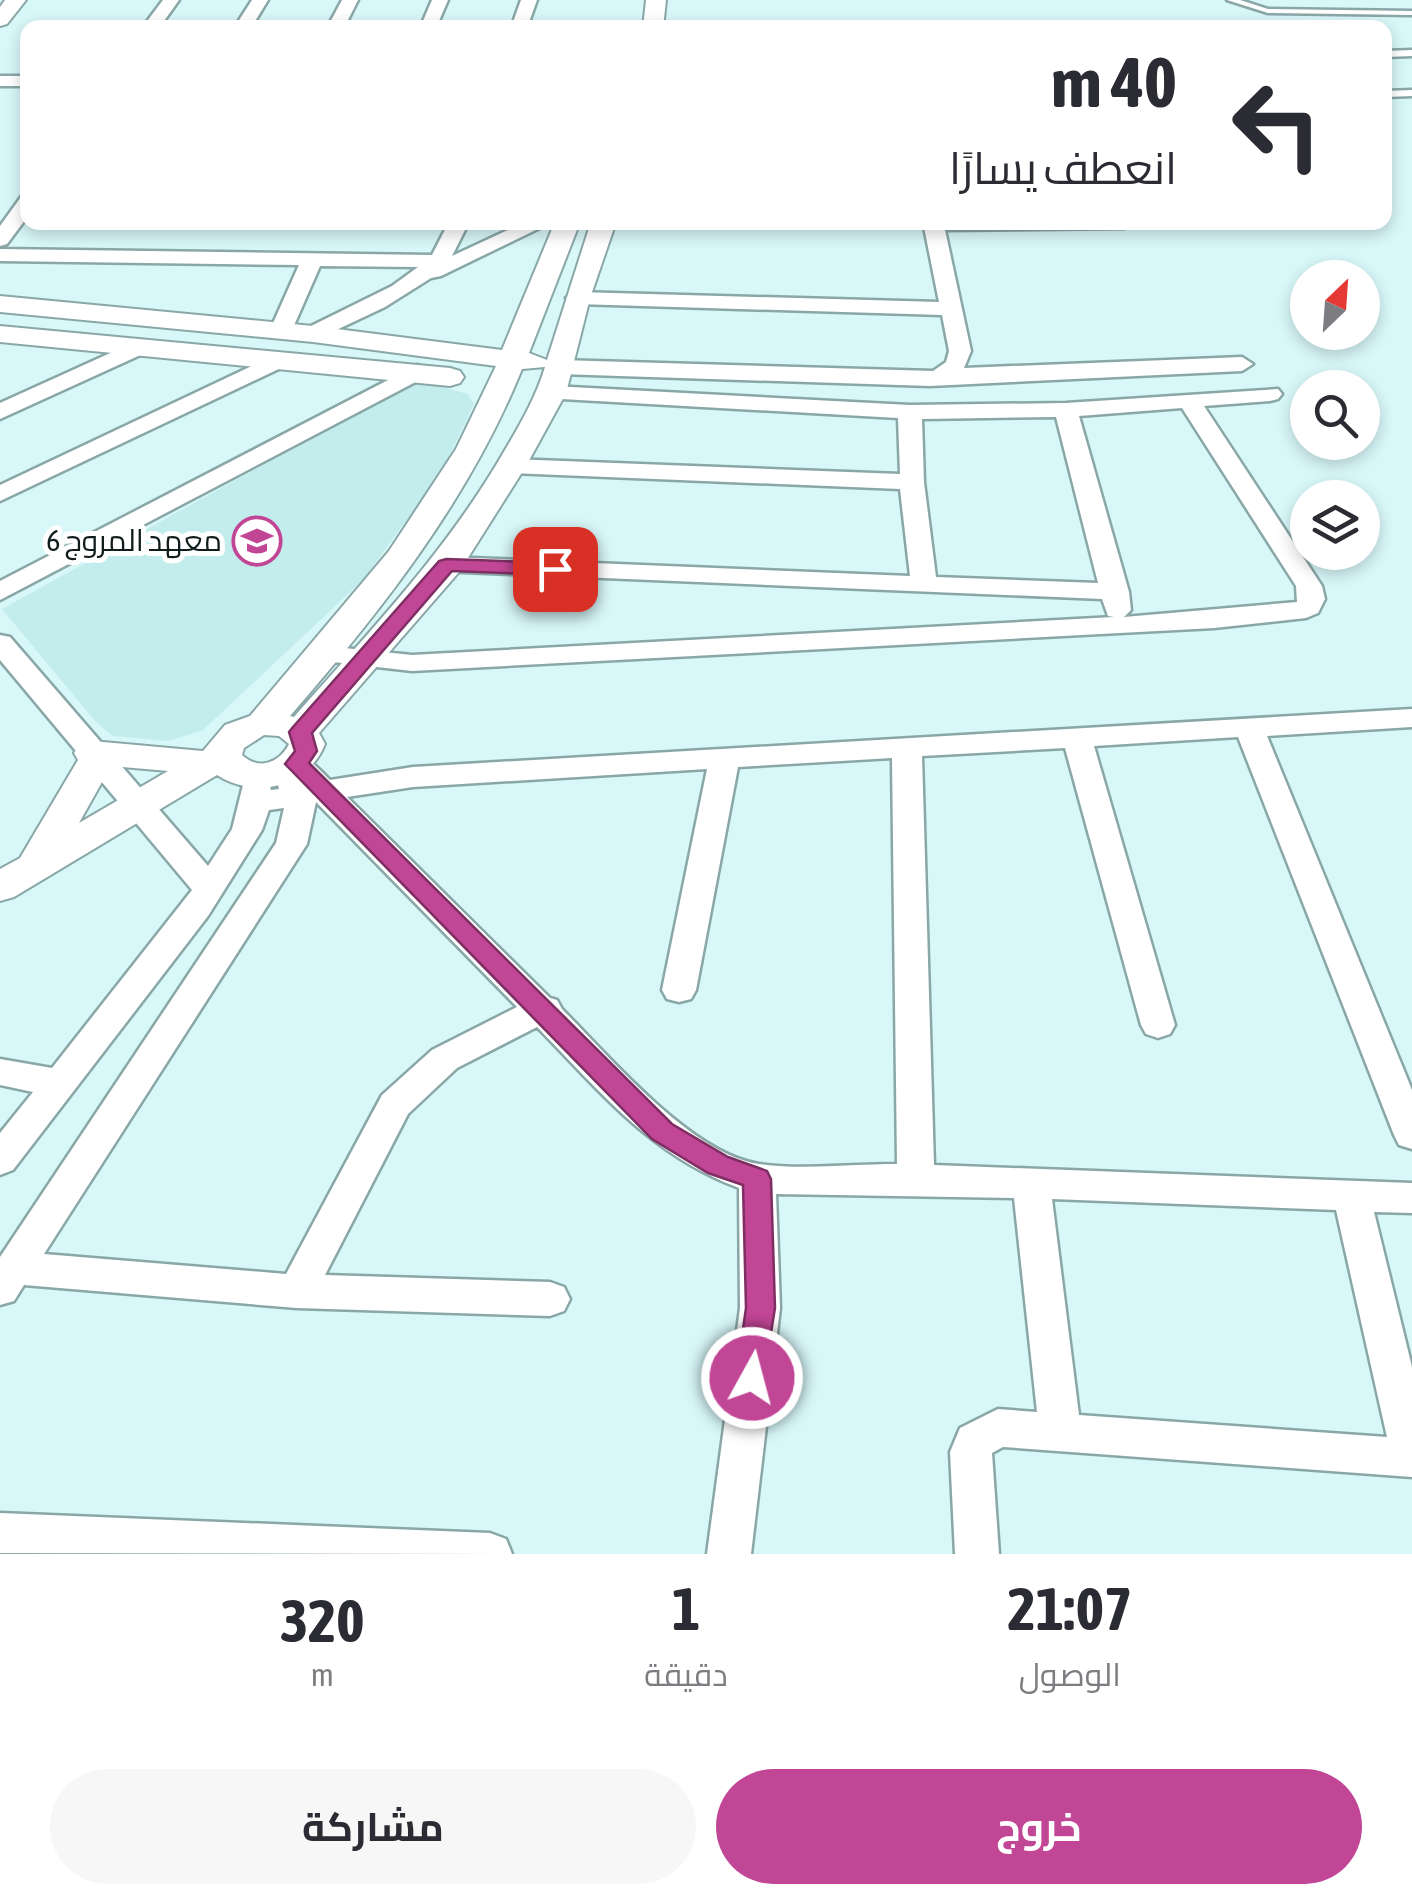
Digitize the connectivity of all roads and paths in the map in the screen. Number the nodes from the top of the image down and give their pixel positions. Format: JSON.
{"nodes":[{"id":1,"x":16,"y":0,"type":"edge"},
{"id":2,"x":1232,"y":0,"type":"edge"},
{"id":3,"x":1412,"y":12,"type":"edge"},
{"id":4,"x":0,"y":20,"type":"edge"},
{"id":5,"x":20,"y":212,"type":"edge"},
{"id":6,"x":456,"y":230,"type":"edge"},
{"id":7,"x":524,"y":230,"type":"edge"},
{"id":8,"x":565,"y":230,"type":"edge"},
{"id":9,"x":601,"y":230,"type":"edge"},
{"id":10,"x":934,"y":230,"type":"edge"},
{"id":11,"x":0,"y":240,"type":"edge"},
{"id":12,"x":0,"y":255,"type":"edge"},
{"id":13,"x":312,"y":260,"type":"junction"},
{"id":14,"x":440,"y":261,"type":"junction"},
{"id":15,"x":417,"y":279,"type":"junction"},
{"id":16,"x":578,"y":298,"type":"junction"},
{"id":17,"x":0,"y":304,"type":"edge"},
{"id":18,"x":950,"y":309,"type":"junction"},
{"id":19,"x":281,"y":330,"type":"junction"},
{"id":20,"x":0,"y":334,"type":"edge"},
{"id":21,"x":313,"y":334,"type":"junction"},
{"id":22,"x":139,"y":347,"type":"junction"},
{"id":23,"x":276,"y":360,"type":"junction"},
{"id":24,"x":1242,"y":364,"type":"dead end"},
{"id":25,"x":508,"y":371,"type":"junction"},
{"id":26,"x":417,"y":372,"type":"junction"},
{"id":27,"x":944,"y":376,"type":"junction"},
{"id":28,"x":555,"y":380,"type":"junction"},
{"id":29,"x":1270,"y":394,"type":"dead end"},
{"id":30,"x":1190,"y":403,"type":"junction"},
{"id":31,"x":1066,"y":410,"type":"junction"},
{"id":32,"x":0,"y":412,"type":"edge"},
{"id":33,"x":910,"y":412,"type":"junction"},
{"id":34,"x":512,"y":466,"type":"junction"},
{"id":35,"x":912,"y":482,"type":"junction"},
{"id":36,"x":0,"y":494,"type":"edge"},
{"id":37,"x":446,"y":565,"type":"junction"},
{"id":38,"x":924,"y":583,"type":"junction"},
{"id":39,"x":1032,"y":588,"type":"junction"},
{"id":40,"x":0,"y":592,"type":"edge"},
{"id":41,"x":1116,"y":592,"type":"junction"},
{"id":42,"x":1119,"y":622,"type":"junction"},
{"id":43,"x":1042,"y":629,"type":"junction"},
{"id":44,"x":0,"y":643,"type":"edge"},
{"id":45,"x":325,"y":654,"type":"junction"},
{"id":46,"x":364,"y":661,"type":"junction"},
{"id":47,"x":1412,"y":718,"type":"edge"},
{"id":48,"x":263,"y":724,"type":"junction"},
{"id":49,"x":1249,"y":728,"type":"junction"},
{"id":50,"x":1077,"y":739,"type":"junction"},
{"id":51,"x":907,"y":750,"type":"junction"},
{"id":52,"x":94,"y":756,"type":"junction"},
{"id":53,"x":724,"y":761,"type":"junction"},
{"id":54,"x":269,"y":772,"type":"junction"},
{"id":55,"x":144,"y":804,"type":"junction"},
{"id":56,"x":17,"y":877,"type":"edge"},
{"id":57,"x":209,"y":888,"type":"junction"},
{"id":58,"x":678,"y":990,"type":"dead end"},
{"id":59,"x":545,"y":1009,"type":"junction"},
{"id":60,"x":1158,"y":1025,"type":"dead end"},
{"id":61,"x":0,"y":1072,"type":"edge"},
{"id":62,"x":60,"y":1084,"type":"junction"},
{"id":63,"x":1412,"y":1135,"type":"edge"},
{"id":64,"x":0,"y":1160,"type":"edge"},
{"id":65,"x":916,"y":1178,"type":"junction"},
{"id":66,"x":757,"y":1179,"type":"junction"},
{"id":67,"x":1031,"y":1184,"type":"junction"},
{"id":68,"x":1352,"y":1197,"type":"junction"},
{"id":69,"x":1412,"y":1198,"type":"edge"},
{"id":70,"x":7,"y":1278,"type":"edge"},
{"id":71,"x":297,"y":1291,"type":"junction"},
{"id":72,"x":550,"y":1299,"type":"dead end"},
{"id":73,"x":1060,"y":1432,"type":"junction"},
{"id":74,"x":1412,"y":1456,"type":"edge"},
{"id":75,"x":0,"y":1532,"type":"edge"},
{"id":76,"x":106,"y":1546,"type":"edge"},
{"id":77,"x":410,"y":1553,"type":"edge"},
{"id":78,"x":490,"y":1554,"type":"edge"},
{"id":79,"x":729,"y":1554,"type":"edge"},
{"id":80,"x":977,"y":1554,"type":"edge"}],
"edges":[{"from":1,"to":4,"type":"street"},
{"from":2,"to":3,"type":"lane"},
{"from":5,"to":11,"type":"street"},
{"from":6,"to":14,"type":"street"},
{"from":7,"to":15,"type":"street"},
{"from":8,"to":25,"type":"street"},
{"from":9,"to":16,"type":"street"},
{"from":10,"to":18,"type":"street"},
{"from":12,"to":13,"type":"street"},
{"from":13,"to":14,"type":"street"},
{"from":13,"to":19,"type":"street"},
{"from":14,"to":15,"type":"street"},
{"from":15,"to":21,"type":"street"},
{"from":16,"to":18,"type":"street"},
{"from":16,"to":28,"type":"street"},
{"from":17,"to":19,"type":"street"},
{"from":18,"to":27,"type":"street"},
{"from":19,"to":21,"type":"street"},
{"from":20,"to":22,"type":"street"},
{"from":21,"to":25,"type":"street"},
{"from":22,"to":23,"type":"street"},
{"from":22,"to":32,"type":"street"},
{"from":23,"to":26,"type":"street"},
{"from":23,"to":36,"type":"street"},
{"from":24,"to":27,"type":"street"},
{"from":25,"to":26,"type":"street"},
{"from":25,"to":28,"type":"street"},
{"from":25,"to":45,"type":"street"},
{"from":26,"to":40,"type":"street"},
{"from":27,"to":28,"type":"street"},
{"from":28,"to":33,"type":"street"},
{"from":28,"to":34,"type":"street"},
{"from":29,"to":30,"type":"street"},
{"from":30,"to":31,"type":"street"},
{"from":30,"to":42,"type":"street"},
{"from":31,"to":33,"type":"street"},
{"from":31,"to":41,"type":"street"},
{"from":33,"to":35,"type":"street"},
{"from":34,"to":35,"type":"street"},
{"from":34,"to":37,"type":"street"},
{"from":35,"to":38,"type":"street"},
{"from":37,"to":38,"type":"street"},
{"from":37,"to":46,"type":"street"},
{"from":38,"to":39,"type":"street"},
{"from":39,"to":41,"type":"street"},
{"from":39,"to":43,"type":"street"},
{"from":41,"to":42,"type":"street"},
{"from":42,"to":43,"type":"street"},
{"from":43,"to":46,"type":"street"},
{"from":44,"to":52,"type":"street"},
{"from":45,"to":46,"type":"street"},
{"from":45,"to":48,"type":"street"},
{"from":46,"to":54,"type":"street"},
{"from":47,"to":49,"type":"street"},
{"from":48,"to":54,"type":"street"},
{"from":48,"to":54,"type":"street"},
{"from":49,"to":50,"type":"street"},
{"from":49,"to":63,"type":"street"},
{"from":50,"to":51,"type":"street"},
{"from":50,"to":60,"type":"street"},
{"from":51,"to":53,"type":"street"},
{"from":51,"to":65,"type":"street"},
{"from":52,"to":54,"type":"street"},
{"from":52,"to":55,"type":"street"},
{"from":52,"to":56,"type":"street"},
{"from":53,"to":54,"type":"street"},
{"from":53,"to":58,"type":"street"},
{"from":54,"to":55,"type":"street"},
{"from":54,"to":57,"type":"street"},
{"from":54,"to":59,"type":"street"},
{"from":54,"to":70,"type":"street"},
{"from":55,"to":56,"type":"street"},
{"from":55,"to":57,"type":"street"},
{"from":57,"to":62,"type":"street"},
{"from":59,"to":66,"type":"street"},
{"from":59,"to":71,"type":"street"},
{"from":61,"to":62,"type":"street"},
{"from":62,"to":64,"type":"street"},
{"from":65,"to":66,"type":"street"},
{"from":65,"to":67,"type":"street"},
{"from":66,"to":79,"type":"street"},
{"from":67,"to":68,"type":"street"},
{"from":67,"to":73,"type":"street"},
{"from":68,"to":69,"type":"street"},
{"from":68,"to":74,"type":"street"},
{"from":70,"to":71,"type":"street"},
{"from":71,"to":72,"type":"street"},
{"from":73,"to":74,"type":"street"},
{"from":73,"to":80,"type":"street"},
{"from":75,"to":76,"type":"street"},
{"from":76,"to":77,"type":"street"},
{"from":77,"to":78,"type":"street"}]}
